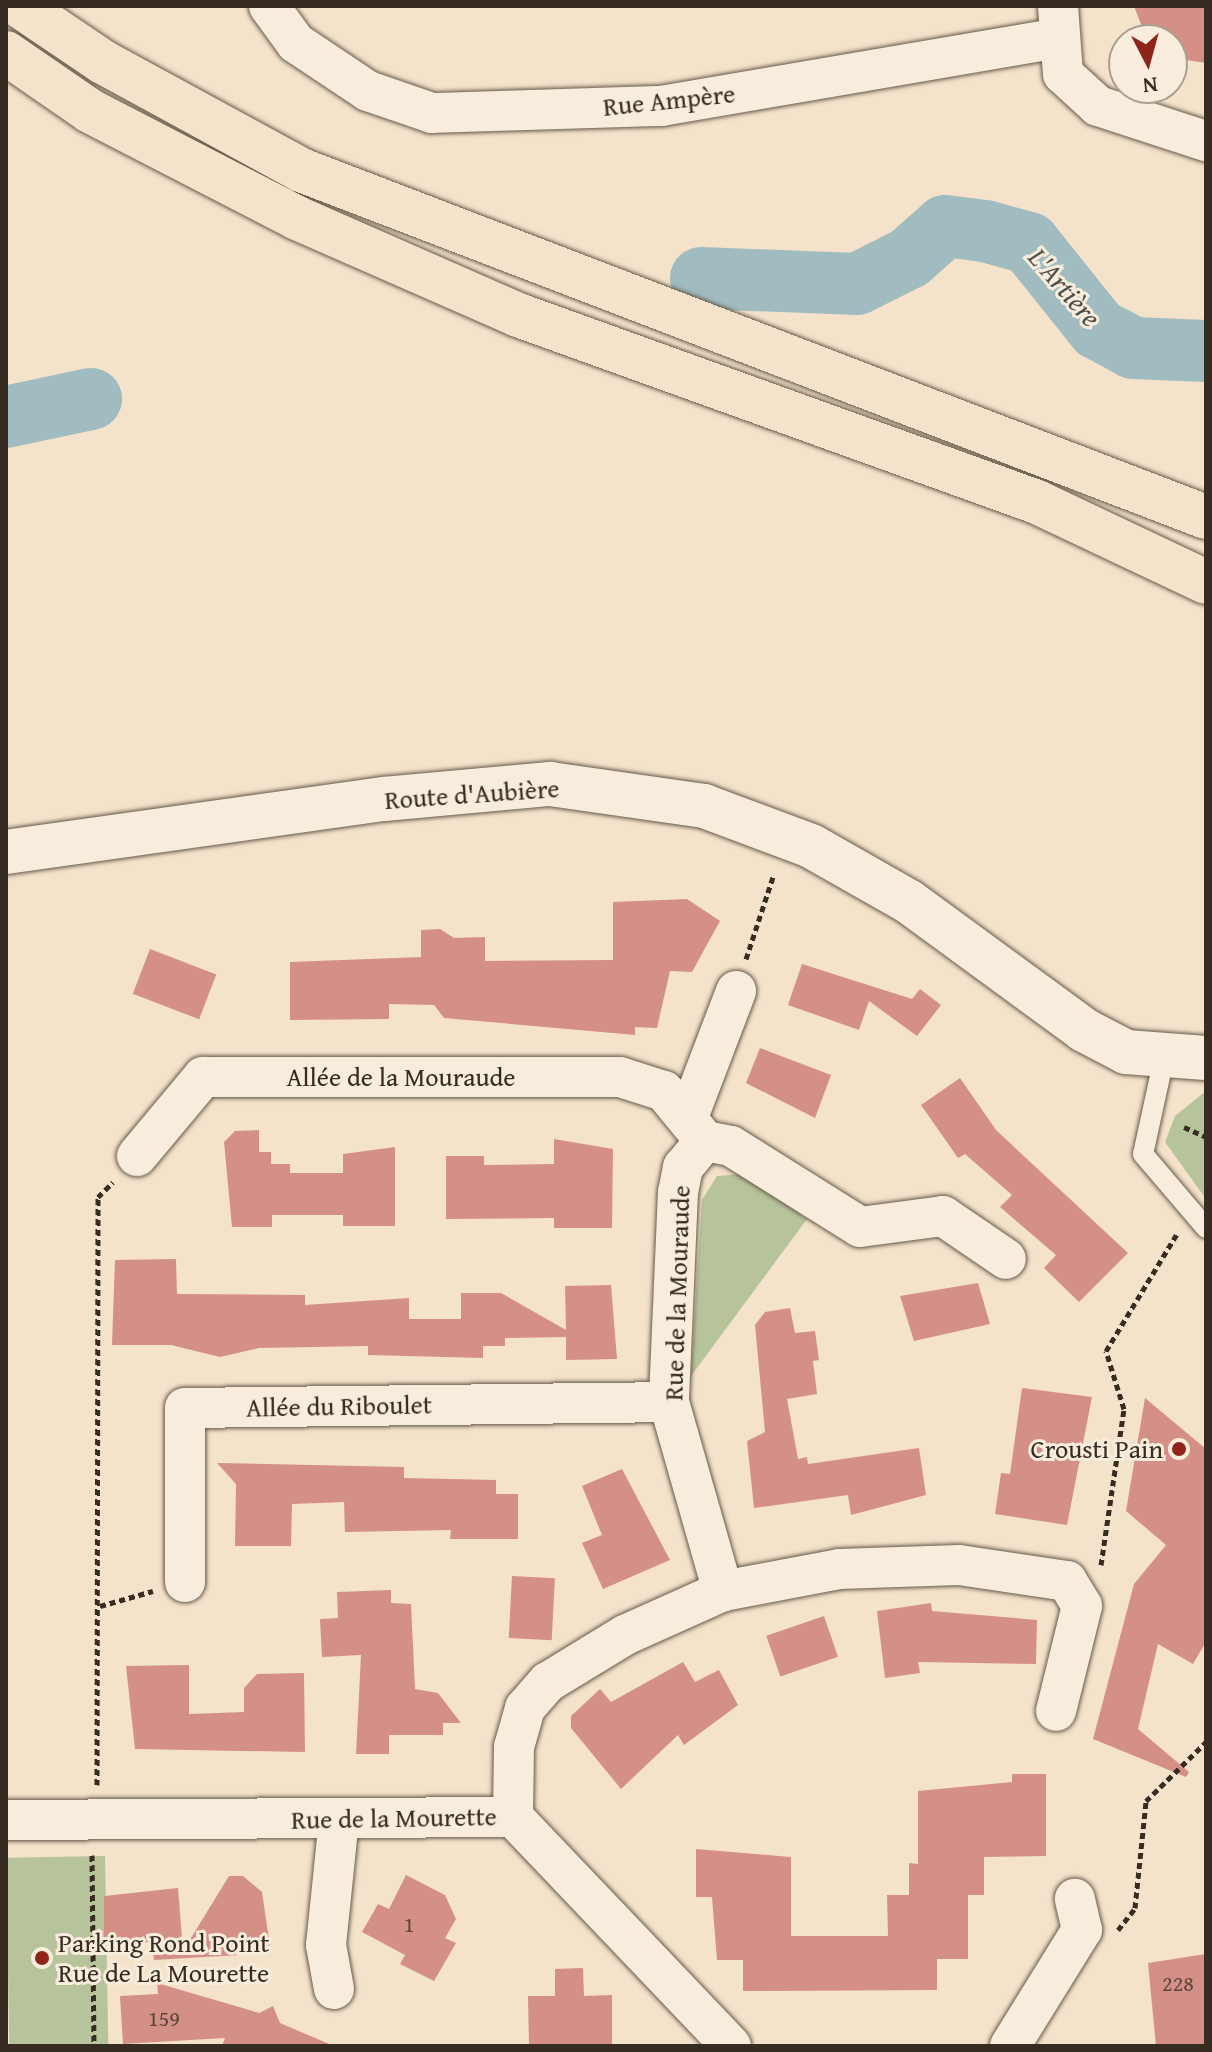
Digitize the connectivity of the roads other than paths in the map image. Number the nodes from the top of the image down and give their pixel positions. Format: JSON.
{"nodes":[{"id":1,"x":20,"y":6,"type":"edge"},
{"id":2,"x":269,"y":6,"type":"edge"},
{"id":3,"x":1056,"y":22,"type":"edge"},
{"id":4,"x":6,"y":53,"type":"edge"},
{"id":5,"x":1206,"y":141,"type":"edge"},
{"id":6,"x":1206,"y":517,"type":"edge"},
{"id":7,"x":1206,"y":582,"type":"edge"},
{"id":8,"x":6,"y":852,"type":"edge"},
{"id":9,"x":740,"y":978,"type":"road end"},
{"id":10,"x":1185,"y":1058,"type":"edge"},
{"id":11,"x":696,"y":1129,"type":"junction"},
{"id":12,"x":137,"y":1156,"type":"road end"},
{"id":13,"x":1206,"y":1228,"type":"edge"},
{"id":14,"x":1006,"y":1259,"type":"dead end"},
{"id":15,"x":669,"y":1402,"type":"junction"},
{"id":16,"x":185,"y":1582,"type":"road end"},
{"id":17,"x":723,"y":1591,"type":"junction"},
{"id":18,"x":1056,"y":1711,"type":"dead end"},
{"id":19,"x":513,"y":1817,"type":"junction"},
{"id":20,"x":339,"y":1819,"type":"junction"},
{"id":21,"x":6,"y":1820,"type":"edge"},
{"id":22,"x":1075,"y":1899,"type":"dead end"},
{"id":23,"x":334,"y":1989,"type":"dead end"},
{"id":24,"x":731,"y":2046,"type":"edge"},
{"id":25,"x":1010,"y":2046,"type":"edge"}],
"edges":[{"from":1,"to":6,"type":"highway"},
{"from":2,"to":3,"type":"street","name":"Rue Ampère"},
{"from":3,"to":5,"type":"street"},
{"from":4,"to":7,"type":"highway"},
{"from":8,"to":10,"type":"main road","name":"Route d'Aubière"},
{"from":9,"to":11,"type":"street"},
{"from":10,"to":13,"type":"lane"},
{"from":11,"to":12,"type":"street","name":"Allée de la Mouraude"},
{"from":11,"to":14,"type":"street","name":"Allée de la Mouraude"},
{"from":11,"to":15,"type":"street","name":"Rue de la Mouraude"},
{"from":15,"to":16,"type":"street","name":"Allée du Riboulet"},
{"from":15,"to":17,"type":"street","name":"Rue de la Mouraude"},
{"from":17,"to":18,"type":"street"},
{"from":17,"to":19,"type":"street"},
{"from":19,"to":20,"type":"street","name":"Rue de la Mourette"},
{"from":19,"to":24,"type":"street","name":"Rue de la Mourette"},
{"from":20,"to":21,"type":"street","name":"Rue de la Mourette"},
{"from":20,"to":23,"type":"street"},
{"from":22,"to":25,"type":"street"}]}
